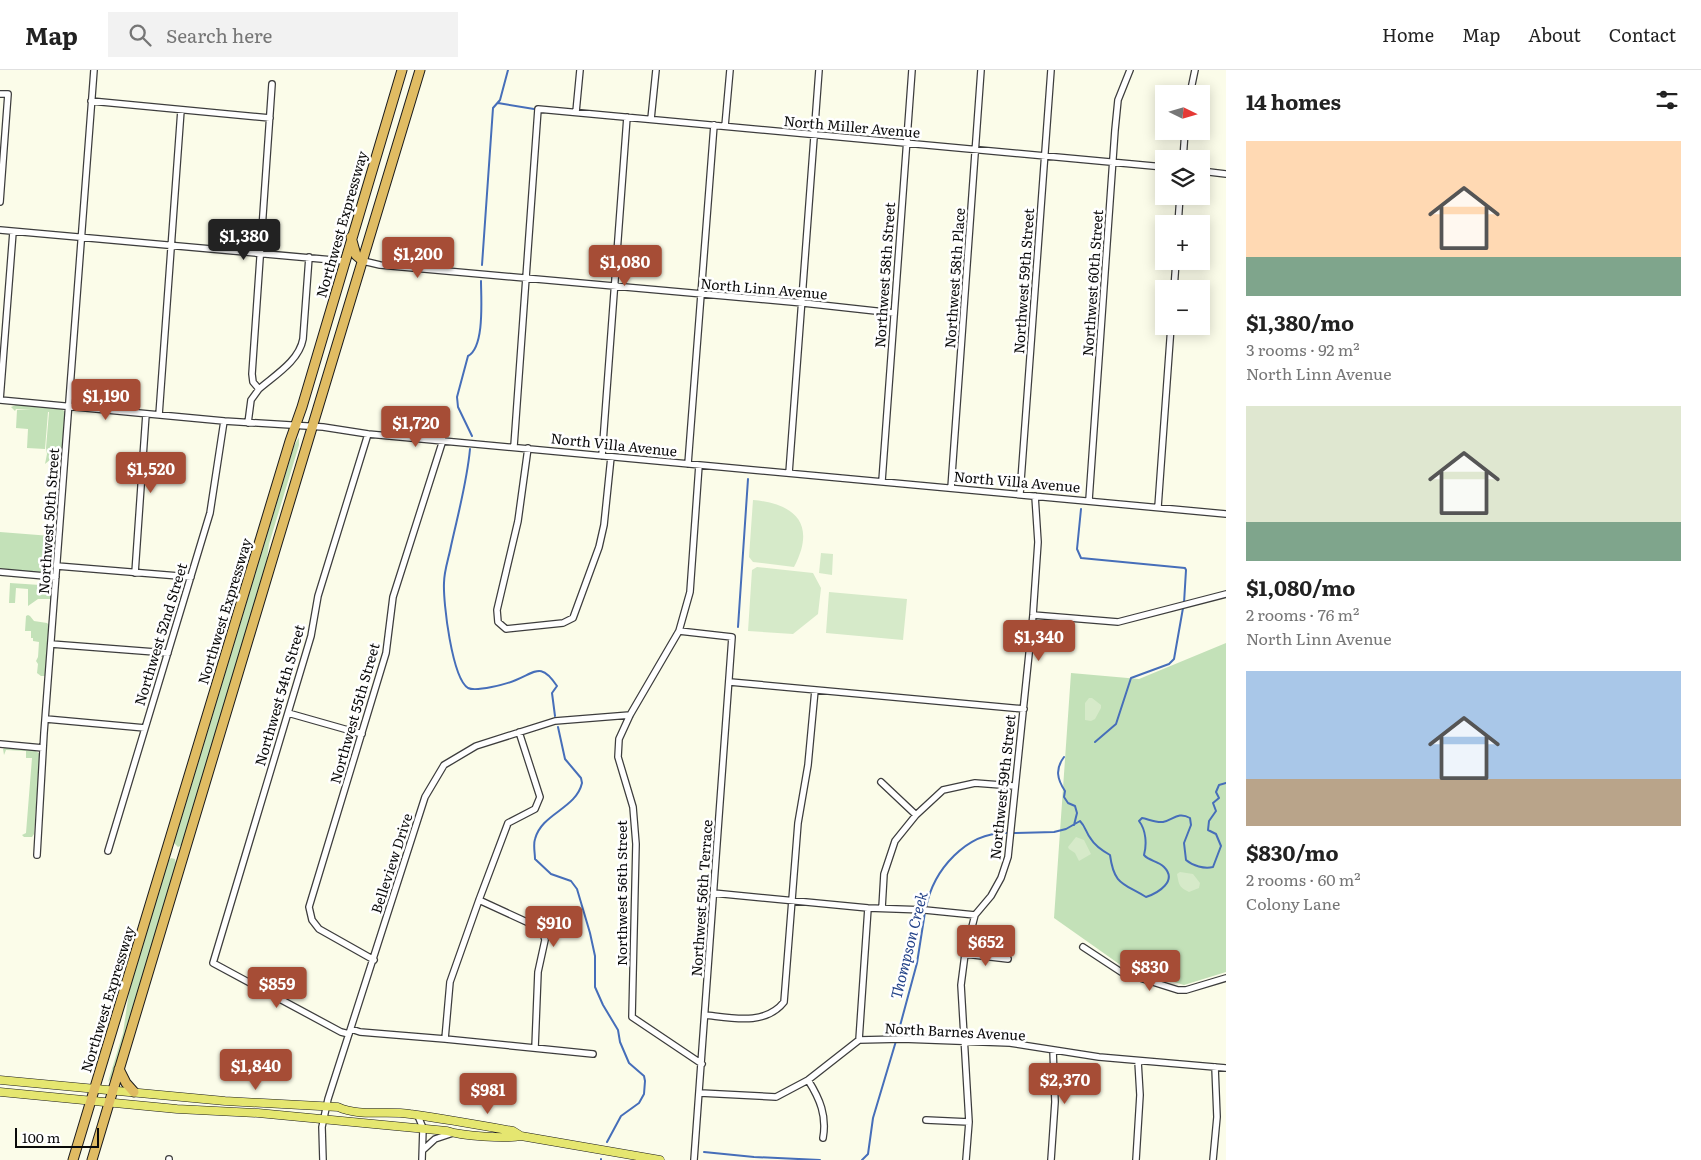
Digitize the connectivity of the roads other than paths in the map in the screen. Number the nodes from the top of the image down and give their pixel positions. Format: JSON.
{"nodes":[{"id":1,"x":94,"y":70,"type":"edge"},
{"id":2,"x":402,"y":70,"type":"edge"},
{"id":3,"x":420,"y":70,"type":"edge"},
{"id":4,"x":580,"y":70,"type":"edge"},
{"id":5,"x":656,"y":70,"type":"edge"},
{"id":6,"x":730,"y":70,"type":"edge"},
{"id":7,"x":819,"y":70,"type":"edge"},
{"id":8,"x":912,"y":70,"type":"edge"},
{"id":9,"x":981,"y":70,"type":"edge"},
{"id":10,"x":1050,"y":70,"type":"edge"},
{"id":11,"x":1130,"y":70,"type":"edge"},
{"id":12,"x":1195,"y":70,"type":"edge"},
{"id":13,"x":272,"y":84,"type":"dead end"},
{"id":14,"x":1192,"y":85,"type":"edge"},
{"id":15,"x":0,"y":94,"type":"edge"},
{"id":16,"x":91,"y":102,"type":"junction"},
{"id":17,"x":181,"y":110,"type":"junction"},
{"id":18,"x":576,"y":112,"type":"junction"},
{"id":19,"x":627,"y":117,"type":"junction"},
{"id":20,"x":270,"y":118,"type":"junction"},
{"id":21,"x":651,"y":119,"type":"junction"},
{"id":22,"x":714,"y":125,"type":"junction"},
{"id":23,"x":725,"y":126,"type":"junction"},
{"id":24,"x":815,"y":135,"type":"junction"},
{"id":25,"x":907,"y":143,"type":"junction"},
{"id":26,"x":976,"y":150,"type":"junction"},
{"id":27,"x":1044,"y":156,"type":"junction"},
{"id":28,"x":2,"y":161,"type":"edge"},
{"id":29,"x":1113,"y":163,"type":"junction"},
{"id":30,"x":1155,"y":166,"type":"edge"},
{"id":31,"x":1210,"y":172,"type":"edge"},
{"id":32,"x":1226,"y":174,"type":"edge"},
{"id":33,"x":0,"y":202,"type":"edge"},
{"id":34,"x":0,"y":230,"type":"edge"},
{"id":35,"x":13,"y":232,"type":"junction"},
{"id":36,"x":81,"y":237,"type":"junction"},
{"id":37,"x":351,"y":237,"type":"junction"},
{"id":38,"x":172,"y":245,"type":"junction"},
{"id":39,"x":261,"y":252,"type":"junction"},
{"id":40,"x":309,"y":257,"type":"junction"},
{"id":41,"x":344,"y":261,"type":"junction"},
{"id":42,"x":363,"y":261,"type":"junction"},
{"id":43,"x":526,"y":278,"type":"junction"},
{"id":44,"x":614,"y":286,"type":"junction"},
{"id":45,"x":702,"y":295,"type":"junction"},
{"id":46,"x":803,"y":304,"type":"junction"},
{"id":47,"x":894,"y":314,"type":"junction"},
{"id":48,"x":1170,"y":335,"type":"edge"},
{"id":49,"x":259,"y":389,"type":"junction"},
{"id":50,"x":0,"y":400,"type":"edge"},
{"id":51,"x":68,"y":407,"type":"junction"},
{"id":52,"x":146,"y":414,"type":"junction"},
{"id":53,"x":159,"y":415,"type":"junction"},
{"id":54,"x":224,"y":421,"type":"junction"},
{"id":55,"x":248,"y":422,"type":"junction"},
{"id":56,"x":295,"y":426,"type":"junction"},
{"id":57,"x":312,"y":427,"type":"junction"},
{"id":58,"x":368,"y":434,"type":"junction"},
{"id":59,"x":443,"y":440,"type":"junction"},
{"id":60,"x":514,"y":446,"type":"junction"},
{"id":61,"x":528,"y":448,"type":"junction"},
{"id":62,"x":602,"y":456,"type":"junction"},
{"id":63,"x":611,"y":457,"type":"junction"},
{"id":64,"x":688,"y":464,"type":"junction"},
{"id":65,"x":699,"y":465,"type":"junction"},
{"id":66,"x":789,"y":473,"type":"junction"},
{"id":67,"x":882,"y":481,"type":"junction"},
{"id":68,"x":951,"y":488,"type":"junction"},
{"id":69,"x":1020,"y":494,"type":"junction"},
{"id":70,"x":1036,"y":496,"type":"junction"},
{"id":71,"x":1089,"y":500,"type":"junction"},
{"id":72,"x":1158,"y":507,"type":"junction"},
{"id":73,"x":1226,"y":514,"type":"edge"},
{"id":74,"x":57,"y":566,"type":"junction"},
{"id":75,"x":0,"y":572,"type":"edge"},
{"id":76,"x":135,"y":573,"type":"junction"},
{"id":77,"x":56,"y":577,"type":"junction"},
{"id":78,"x":191,"y":577,"type":"junction"},
{"id":79,"x":1226,"y":594,"type":"edge"},
{"id":80,"x":1033,"y":615,"type":"junction"},
{"id":81,"x":679,"y":631,"type":"junction"},
{"id":82,"x":51,"y":644,"type":"junction"},
{"id":83,"x":168,"y":652,"type":"junction"},
{"id":84,"x":730,"y":682,"type":"junction"},
{"id":85,"x":815,"y":690,"type":"junction"},
{"id":86,"x":1024,"y":709,"type":"junction"},
{"id":87,"x":288,"y":713,"type":"junction"},
{"id":88,"x":630,"y":715,"type":"junction"},
{"id":89,"x":46,"y":719,"type":"junction"},
{"id":90,"x":145,"y":728,"type":"junction"},
{"id":91,"x":519,"y":732,"type":"junction"},
{"id":92,"x":362,"y":734,"type":"junction"},
{"id":93,"x":0,"y":744,"type":"edge"},
{"id":94,"x":43,"y":748,"type":"junction"},
{"id":95,"x":881,"y":782,"type":"dead end"},
{"id":96,"x":1014,"y":786,"type":"junction"},
{"id":97,"x":916,"y":815,"type":"junction"},
{"id":98,"x":108,"y":851,"type":"dead end"},
{"id":99,"x":37,"y":855,"type":"dead end"},
{"id":100,"x":713,"y":894,"type":"junction"},
{"id":101,"x":478,"y":900,"type":"junction"},
{"id":102,"x":792,"y":900,"type":"junction"},
{"id":103,"x":868,"y":908,"type":"junction"},
{"id":104,"x":882,"y":908,"type":"junction"},
{"id":105,"x":975,"y":915,"type":"junction"},
{"id":106,"x":1082,"y":947,"type":"dead end"},
{"id":107,"x":965,"y":954,"type":"junction"},
{"id":108,"x":1008,"y":959,"type":"dead end"},
{"id":109,"x":374,"y":960,"type":"junction"},
{"id":110,"x":1226,"y":978,"type":"edge"},
{"id":111,"x":705,"y":1015,"type":"junction"},
{"id":112,"x":350,"y":1032,"type":"junction"},
{"id":113,"x":445,"y":1039,"type":"junction"},
{"id":114,"x":859,"y":1040,"type":"junction"},
{"id":115,"x":965,"y":1043,"type":"junction"},
{"id":116,"x":534,"y":1048,"type":"junction"},
{"id":117,"x":1053,"y":1050,"type":"junction"},
{"id":118,"x":592,"y":1054,"type":"dead end"},
{"id":119,"x":1138,"y":1061,"type":"junction"},
{"id":120,"x":702,"y":1064,"type":"junction"},
{"id":121,"x":1215,"y":1067,"type":"junction"},
{"id":122,"x":1226,"y":1068,"type":"edge"},
{"id":123,"x":119,"y":1069,"type":"junction"},
{"id":124,"x":0,"y":1080,"type":"edge"},
{"id":125,"x":808,"y":1080,"type":"junction"},
{"id":126,"x":95,"y":1088,"type":"junction"},
{"id":127,"x":113,"y":1090,"type":"junction"},
{"id":128,"x":0,"y":1092,"type":"edge"},
{"id":129,"x":134,"y":1092,"type":"junction"},
{"id":130,"x":700,"y":1093,"type":"junction"},
{"id":131,"x":91,"y":1101,"type":"junction"},
{"id":132,"x":110,"y":1102,"type":"junction"},
{"id":133,"x":326,"y":1106,"type":"junction"},
{"id":134,"x":344,"y":1110,"type":"junction"},
{"id":135,"x":418,"y":1116,"type":"junction"},
{"id":136,"x":324,"y":1120,"type":"junction"},
{"id":137,"x":926,"y":1120,"type":"dead end"},
{"id":138,"x":969,"y":1122,"type":"junction"},
{"id":139,"x":423,"y":1128,"type":"junction"},
{"id":140,"x":453,"y":1133,"type":"junction"},
{"id":141,"x":521,"y":1136,"type":"junction"},
{"id":142,"x":823,"y":1138,"type":"dead end"},
{"id":143,"x":423,"y":1150,"type":"junction"},
{"id":144,"x":73,"y":1160,"type":"edge"},
{"id":145,"x":92,"y":1160,"type":"edge"},
{"id":146,"x":323,"y":1160,"type":"edge"},
{"id":147,"x":422,"y":1160,"type":"edge"},
{"id":148,"x":660,"y":1160,"type":"edge"},
{"id":149,"x":694,"y":1160,"type":"edge"},
{"id":150,"x":966,"y":1160,"type":"edge"},
{"id":151,"x":1051,"y":1160,"type":"edge"},
{"id":152,"x":1136,"y":1160,"type":"edge"},
{"id":153,"x":1213,"y":1160,"type":"edge"}],
"edges":[{"from":1,"to":16,"type":"street","name":"Northwest 50th Street"},
{"from":2,"to":37,"type":"highway","name":"Northwest Expressway"},
{"from":3,"to":42,"type":"highway"},
{"from":4,"to":18,"type":"street"},
{"from":5,"to":21,"type":"street"},
{"from":6,"to":23,"type":"street"},
{"from":7,"to":24,"type":"street"},
{"from":8,"to":25,"type":"street","name":"Northwest 58th Street"},
{"from":9,"to":26,"type":"street","name":"Northwest 58th Place"},
{"from":10,"to":27,"type":"street","name":"Northwest 59th Street"},
{"from":11,"to":29,"type":"street","name":"Northwest 60th Street"},
{"from":12,"to":14,"type":"street"},
{"from":13,"to":20,"type":"street"},
{"from":15,"to":28,"type":"street"},
{"from":16,"to":17,"type":"street"},
{"from":16,"to":36,"type":"street","name":"Northwest 50th Street"},
{"from":17,"to":20,"type":"street"},
{"from":17,"to":38,"type":"street"},
{"from":18,"to":19,"type":"street","name":"North Miller Avenue"},
{"from":18,"to":43,"type":"street","name":"North Miller Avenue"},
{"from":19,"to":21,"type":"street","name":"North Miller Avenue"},
{"from":19,"to":44,"type":"street"},
{"from":20,"to":39,"type":"street"},
{"from":21,"to":22,"type":"street","name":"North Miller Avenue"},
{"from":22,"to":23,"type":"street","name":"North Miller Avenue"},
{"from":22,"to":45,"type":"street"},
{"from":23,"to":24,"type":"street","name":"North Miller Avenue"},
{"from":24,"to":25,"type":"street","name":"North Miller Avenue"},
{"from":24,"to":46,"type":"street"},
{"from":25,"to":26,"type":"street","name":"North Miller Avenue"},
{"from":25,"to":47,"type":"street","name":"Northwest 58th Street"},
{"from":26,"to":27,"type":"street","name":"North Miller Avenue"},
{"from":26,"to":68,"type":"street","name":"Northwest 58th Place"},
{"from":27,"to":29,"type":"street","name":"North Miller Avenue"},
{"from":27,"to":69,"type":"street","name":"Northwest 59th Street"},
{"from":28,"to":33,"type":"street"},
{"from":29,"to":30,"type":"street","name":"North Miller Avenue"},
{"from":29,"to":71,"type":"street","name":"Northwest 60th Street"},
{"from":31,"to":32,"type":"street"},
{"from":34,"to":35,"type":"street"},
{"from":35,"to":36,"type":"street"},
{"from":35,"to":50,"type":"street"},
{"from":36,"to":38,"type":"street"},
{"from":36,"to":51,"type":"street","name":"Northwest 50th Street"},
{"from":37,"to":41,"type":"highway","name":"Northwest Expressway"},
{"from":37,"to":42,"type":"highway"},
{"from":38,"to":39,"type":"street"},
{"from":38,"to":53,"type":"street"},
{"from":39,"to":40,"type":"street"},
{"from":39,"to":49,"type":"street"},
{"from":40,"to":41,"type":"street"},
{"from":40,"to":49,"type":"street"},
{"from":41,"to":56,"type":"highway","name":"Northwest Expressway"},
{"from":42,"to":43,"type":"street","name":"North Linn Avenue"},
{"from":42,"to":57,"type":"highway"},
{"from":43,"to":44,"type":"street","name":"North Linn Avenue"},
{"from":43,"to":60,"type":"street"},
{"from":44,"to":45,"type":"street","name":"North Linn Avenue"},
{"from":44,"to":62,"type":"street"},
{"from":45,"to":46,"type":"street","name":"North Linn Avenue"},
{"from":45,"to":64,"type":"street"},
{"from":46,"to":47,"type":"street","name":"North Linn Avenue"},
{"from":46,"to":66,"type":"street"},
{"from":47,"to":67,"type":"street","name":"Northwest 58th Street"},
{"from":48,"to":72,"type":"street"},
{"from":49,"to":55,"type":"street"},
{"from":50,"to":51,"type":"street","name":"North Villa Avenue"},
{"from":51,"to":52,"type":"street","name":"North Villa Avenue"},
{"from":51,"to":74,"type":"street","name":"Northwest 50th Street"},
{"from":52,"to":53,"type":"street","name":"North Villa Avenue"},
{"from":52,"to":76,"type":"street"},
{"from":53,"to":54,"type":"street","name":"North Villa Avenue"},
{"from":54,"to":55,"type":"street","name":"North Villa Avenue"},
{"from":54,"to":78,"type":"street","name":"Northwest 52nd Street"},
{"from":55,"to":56,"type":"street","name":"North Villa Avenue"},
{"from":56,"to":57,"type":"street","name":"North Villa Avenue"},
{"from":56,"to":126,"type":"highway","name":"Northwest Expressway"},
{"from":57,"to":58,"type":"street","name":"North Villa Avenue"},
{"from":57,"to":123,"type":"highway"},
{"from":58,"to":59,"type":"street","name":"North Villa Avenue"},
{"from":58,"to":87,"type":"street","name":"Northwest 54th Street"},
{"from":59,"to":60,"type":"street","name":"North Villa Avenue"},
{"from":59,"to":92,"type":"street","name":"Northwest 55th Street"},
{"from":60,"to":61,"type":"street","name":"North Villa Avenue"},
{"from":61,"to":62,"type":"street","name":"North Villa Avenue"},
{"from":61,"to":63,"type":"street"},
{"from":62,"to":63,"type":"street","name":"North Villa Avenue"},
{"from":63,"to":64,"type":"street","name":"North Villa Avenue"},
{"from":64,"to":65,"type":"street","name":"North Villa Avenue"},
{"from":65,"to":66,"type":"street","name":"North Villa Avenue"},
{"from":65,"to":81,"type":"street","name":"Northwest 56th Street"},
{"from":66,"to":67,"type":"street","name":"North Villa Avenue"},
{"from":67,"to":68,"type":"street","name":"North Villa Avenue"},
{"from":68,"to":69,"type":"street","name":"North Villa Avenue"},
{"from":69,"to":70,"type":"street","name":"North Villa Avenue"},
{"from":70,"to":71,"type":"street","name":"North Villa Avenue"},
{"from":70,"to":80,"type":"street","name":"Northwest 59th Street"},
{"from":71,"to":72,"type":"street","name":"North Villa Avenue"},
{"from":72,"to":73,"type":"street","name":"North Villa Avenue"},
{"from":74,"to":76,"type":"street"},
{"from":74,"to":77,"type":"street","name":"Northwest 50th Street"},
{"from":75,"to":77,"type":"street"},
{"from":76,"to":78,"type":"street"},
{"from":77,"to":82,"type":"street","name":"Northwest 50th Street"},
{"from":78,"to":83,"type":"street","name":"Northwest 52nd Street"},
{"from":79,"to":80,"type":"street"},
{"from":80,"to":86,"type":"street","name":"Northwest 59th Street"},
{"from":81,"to":84,"type":"street","name":"Northwest 56th Terrace"},
{"from":81,"to":88,"type":"street","name":"Northwest 56th Street"},
{"from":82,"to":83,"type":"street"},
{"from":82,"to":89,"type":"street","name":"Northwest 50th Street"},
{"from":83,"to":90,"type":"street","name":"Northwest 52nd Street"},
{"from":84,"to":85,"type":"street"},
{"from":84,"to":100,"type":"street","name":"Northwest 56th Terrace"},
{"from":85,"to":86,"type":"street"},
{"from":85,"to":102,"type":"street"},
{"from":86,"to":96,"type":"street","name":"Northwest 59th Street"},
{"from":87,"to":92,"type":"street"},
{"from":87,"to":112,"type":"street","name":"Northwest 54th Street"},
{"from":88,"to":91,"type":"street","name":"Belleview Drive"},
{"from":88,"to":120,"type":"street","name":"Northwest 56th Street"},
{"from":89,"to":90,"type":"street"},
{"from":89,"to":94,"type":"street","name":"Northwest 50th Street"},
{"from":90,"to":98,"type":"street","name":"Northwest 52nd Street"},
{"from":91,"to":101,"type":"street"},
{"from":91,"to":109,"type":"street","name":"Belleview Drive"},
{"from":92,"to":109,"type":"street","name":"Northwest 55th Street"},
{"from":93,"to":94,"type":"street"},
{"from":94,"to":99,"type":"street","name":"Northwest 50th Street"},
{"from":95,"to":97,"type":"street"},
{"from":96,"to":97,"type":"street"},
{"from":96,"to":105,"type":"street","name":"Northwest 59th Street"},
{"from":97,"to":104,"type":"street"},
{"from":100,"to":102,"type":"street"},
{"from":100,"to":111,"type":"street","name":"Northwest 56th Terrace"},
{"from":101,"to":113,"type":"street"},
{"from":101,"to":116,"type":"street"},
{"from":102,"to":103,"type":"street"},
{"from":102,"to":111,"type":"street"},
{"from":103,"to":104,"type":"street"},
{"from":103,"to":114,"type":"street"},
{"from":104,"to":105,"type":"street"},
{"from":105,"to":107,"type":"street","name":"Northwest 59th Street"},
{"from":106,"to":110,"type":"street"},
{"from":107,"to":108,"type":"street"},
{"from":107,"to":115,"type":"street","name":"Northwest 59th Street"},
{"from":109,"to":112,"type":"street","name":"Belleview Drive"},
{"from":111,"to":120,"type":"street","name":"Northwest 56th Terrace"},
{"from":112,"to":113,"type":"street"},
{"from":112,"to":133,"type":"street","name":"Belleview Drive"},
{"from":113,"to":116,"type":"street"},
{"from":114,"to":115,"type":"street","name":"North Barnes Avenue"},
{"from":114,"to":125,"type":"street"},
{"from":115,"to":117,"type":"street","name":"North Barnes Avenue"},
{"from":115,"to":138,"type":"street","name":"Northwest 59th Street"},
{"from":116,"to":118,"type":"street"},
{"from":117,"to":119,"type":"street","name":"North Barnes Avenue"},
{"from":117,"to":151,"type":"street"},
{"from":119,"to":121,"type":"street","name":"North Barnes Avenue"},
{"from":119,"to":152,"type":"street"},
{"from":120,"to":130,"type":"street","name":"Northwest 56th Terrace"},
{"from":121,"to":122,"type":"street","name":"North Barnes Avenue"},
{"from":121,"to":153,"type":"street"},
{"from":123,"to":127,"type":"highway"},
{"from":123,"to":129,"type":"highway"},
{"from":124,"to":126,"type":"main road"},
{"from":125,"to":130,"type":"street"},
{"from":125,"to":142,"type":"street"},
{"from":126,"to":127,"type":"main road"},
{"from":126,"to":131,"type":"highway","name":"Northwest Expressway"},
{"from":127,"to":129,"type":"main road"},
{"from":127,"to":132,"type":"highway"},
{"from":128,"to":131,"type":"main road"},
{"from":129,"to":133,"type":"main road"},
{"from":130,"to":149,"type":"street","name":"Northwest 56th Terrace"},
{"from":131,"to":132,"type":"main road"},
{"from":131,"to":144,"type":"highway","name":"Northwest Expressway"},
{"from":132,"to":136,"type":"main road"},
{"from":132,"to":145,"type":"highway"},
{"from":133,"to":134,"type":"main road"},
{"from":133,"to":136,"type":"street","name":"Belleview Drive"},
{"from":134,"to":135,"type":"main road"},
{"from":134,"to":136,"type":"main road"},
{"from":135,"to":139,"type":"street"},
{"from":135,"to":141,"type":"main road"},
{"from":136,"to":139,"type":"main road"},
{"from":136,"to":146,"type":"street","name":"Belleview Drive"},
{"from":137,"to":138,"type":"street"},
{"from":138,"to":150,"type":"street","name":"Northwest 59th Street"},
{"from":139,"to":140,"type":"main road"},
{"from":139,"to":143,"type":"street"},
{"from":140,"to":141,"type":"main road"},
{"from":140,"to":143,"type":"street"},
{"from":141,"to":148,"type":"main road"},
{"from":143,"to":147,"type":"street"}]}
